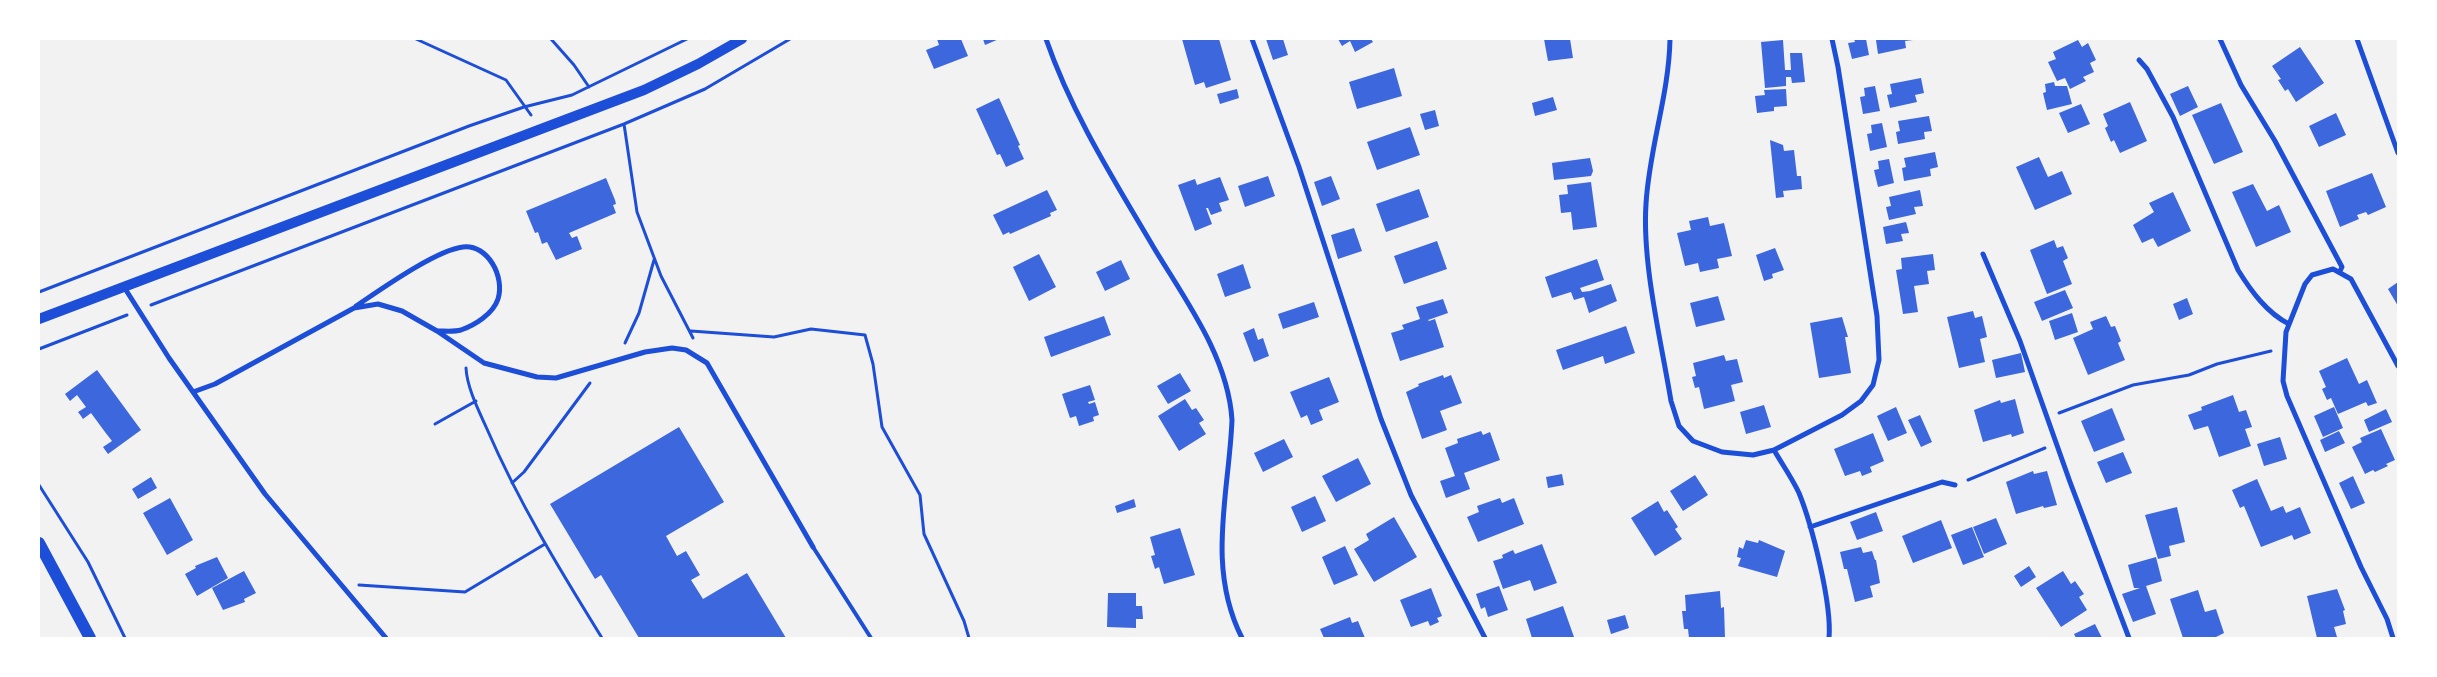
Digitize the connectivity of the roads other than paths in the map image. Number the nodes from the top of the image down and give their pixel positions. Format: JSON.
{"nodes":[{"id":1,"x":742,"y":39,"type":"edge"},
{"id":2,"x":1046,"y":39,"type":"edge"},
{"id":3,"x":1252,"y":39,"type":"edge"},
{"id":4,"x":1670,"y":39,"type":"edge"},
{"id":5,"x":1832,"y":39,"type":"edge"},
{"id":6,"x":2220,"y":39,"type":"edge"},
{"id":7,"x":2358,"y":39,"type":"edge"},
{"id":8,"x":2140,"y":60,"type":"dead end"},
{"id":9,"x":2398,"y":152,"type":"edge"},
{"id":10,"x":1983,"y":254,"type":"dead end"},
{"id":11,"x":2340,"y":272,"type":"junction"},
{"id":12,"x":124,"y":287,"type":"junction"},
{"id":13,"x":354,"y":308,"type":"junction"},
{"id":14,"x":39,"y":320,"type":"edge"},
{"id":15,"x":2289,"y":324,"type":"junction"},
{"id":16,"x":437,"y":331,"type":"junction"},
{"id":17,"x":2398,"y":366,"type":"edge"},
{"id":18,"x":194,"y":392,"type":"junction"},
{"id":19,"x":1774,"y":450,"type":"junction"},
{"id":20,"x":1956,"y":485,"type":"road end"},
{"id":21,"x":1810,"y":527,"type":"junction"},
{"id":22,"x":39,"y":543,"type":"edge"},
{"id":23,"x":813,"y":548,"type":"joint"},
{"id":24,"x":90,"y":638,"type":"edge"},
{"id":25,"x":386,"y":638,"type":"edge"},
{"id":26,"x":872,"y":638,"type":"edge"},
{"id":27,"x":1242,"y":638,"type":"edge"},
{"id":28,"x":1485,"y":638,"type":"edge"},
{"id":29,"x":1829,"y":638,"type":"edge"},
{"id":30,"x":2129,"y":638,"type":"edge"},
{"id":31,"x":2393,"y":638,"type":"edge"}],
"edges":[{"from":1,"to":12,"type":"main road"},
{"from":2,"to":27,"type":"street"},
{"from":3,"to":28,"type":"street"},
{"from":4,"to":19,"type":"street"},
{"from":5,"to":19,"type":"street"},
{"from":6,"to":11,"type":"street"},
{"from":7,"to":9,"type":"street"},
{"from":8,"to":15,"type":"street"},
{"from":10,"to":30,"type":"street"},
{"from":11,"to":15,"type":"street"},
{"from":11,"to":17,"type":"street"},
{"from":12,"to":14,"type":"main road"},
{"from":12,"to":18,"type":"street"},
{"from":13,"to":16,"type":"street"},
{"from":13,"to":16,"type":"street"},
{"from":13,"to":18,"type":"street"},
{"from":15,"to":31,"type":"street"},
{"from":16,"to":23,"type":"street"},
{"from":18,"to":25,"type":"street"},
{"from":19,"to":21,"type":"street"},
{"from":20,"to":21,"type":"street"},
{"from":21,"to":29,"type":"street"},
{"from":22,"to":24,"type":"main road"},
{"from":23,"to":26,"type":"lane"}]}
